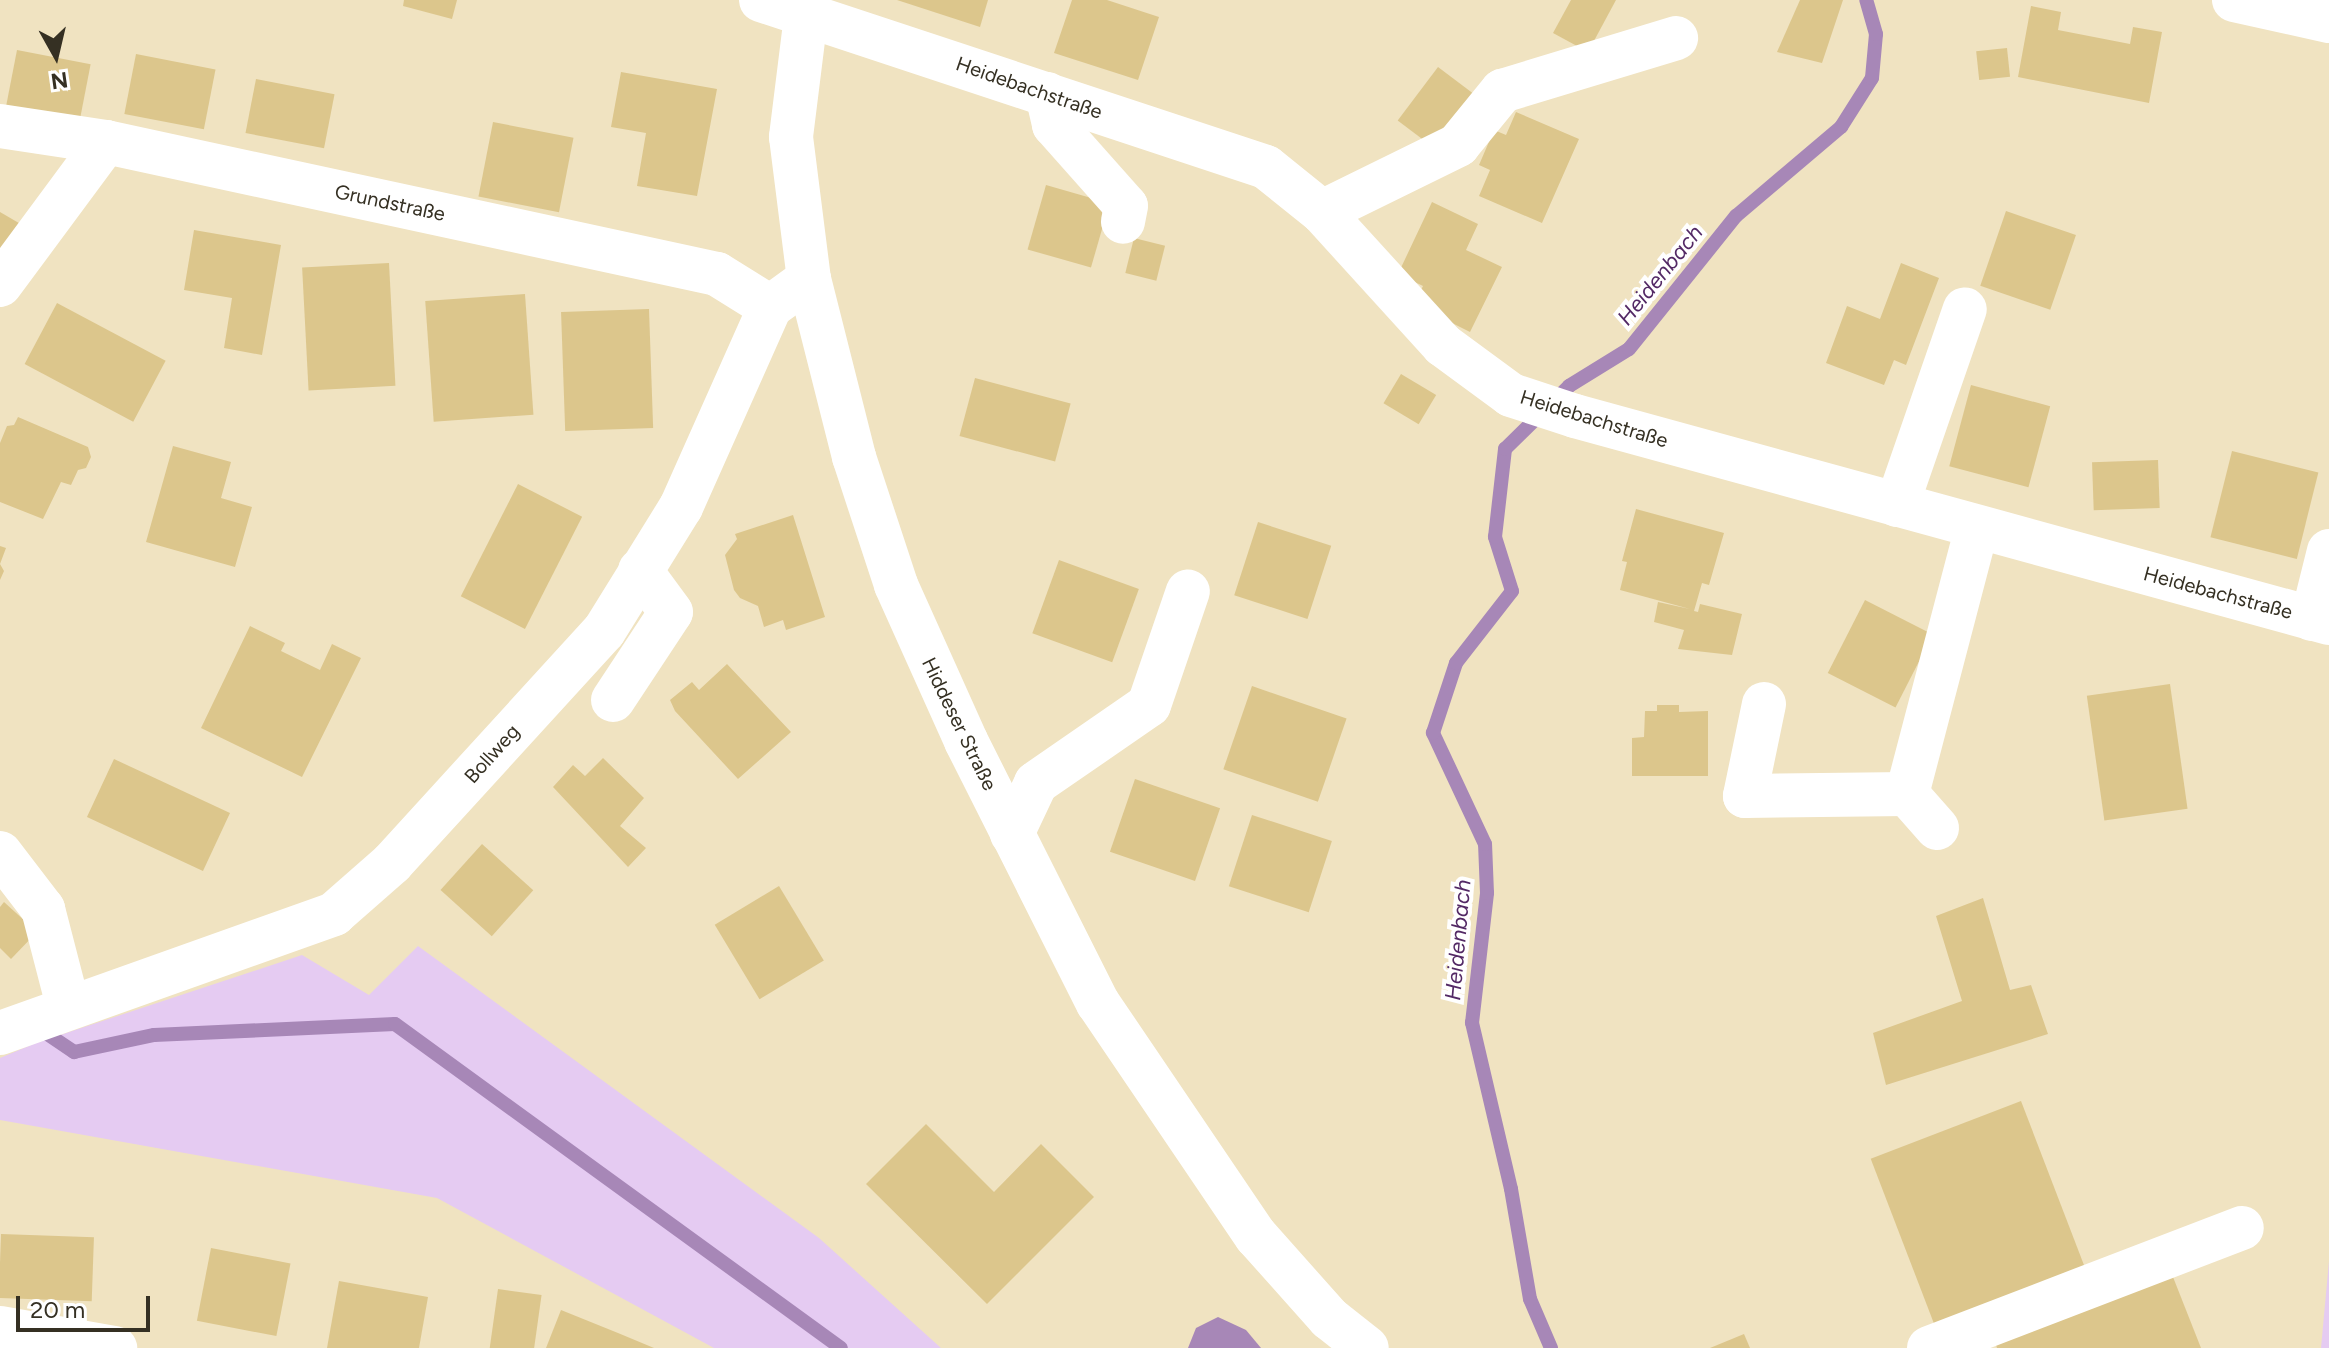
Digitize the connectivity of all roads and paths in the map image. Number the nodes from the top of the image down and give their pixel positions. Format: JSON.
{"nodes":[{"id":1,"x":761,"y":0,"type":"edge"},
{"id":2,"x":2234,"y":0,"type":"edge"},
{"id":3,"x":807,"y":7,"type":"edge"},
{"id":4,"x":2329,"y":21,"type":"edge"},
{"id":5,"x":1676,"y":38,"type":"dead end"},
{"id":6,"x":1047,"y":94,"type":"junction"},
{"id":7,"x":0,"y":126,"type":"edge"},
{"id":8,"x":106,"y":142,"type":"junction"},
{"id":9,"x":1322,"y":212,"type":"junction"},
{"id":10,"x":1123,"y":222,"type":"dead end"},
{"id":11,"x":809,"y":279,"type":"junction"},
{"id":12,"x":0,"y":285,"type":"edge"},
{"id":13,"x":770,"y":307,"type":"junction"},
{"id":14,"x":1965,"y":309,"type":"dead end"},
{"id":15,"x":1926,"y":347,"type":"dead end"},
{"id":16,"x":1885,"y":502,"type":"junction"},
{"id":17,"x":1977,"y":527,"type":"junction"},
{"id":18,"x":2329,"y":551,"type":"edge"},
{"id":19,"x":640,"y":570,"type":"junction"},
{"id":20,"x":1188,"y":591,"type":"dead end"},
{"id":21,"x":2321,"y":621,"type":"edge"},
{"id":22,"x":613,"y":700,"type":"dead end"},
{"id":23,"x":1764,"y":704,"type":"dead end"},
{"id":24,"x":1907,"y":794,"type":"junction"},
{"id":25,"x":1937,"y":828,"type":"dead end"},
{"id":26,"x":1012,"y":834,"type":"junction"},
{"id":27,"x":0,"y":853,"type":"edge"},
{"id":28,"x":68,"y":1006,"type":"junction"},
{"id":29,"x":0,"y":1033,"type":"edge"},
{"id":30,"x":2242,"y":1228,"type":"dead end"},
{"id":31,"x":0,"y":1328,"type":"edge"},
{"id":32,"x":115,"y":1348,"type":"edge"},
{"id":33,"x":1367,"y":1348,"type":"edge"},
{"id":34,"x":1929,"y":1348,"type":"edge"}],
"edges":[{"from":1,"to":3,"type":"street","name":"Heidebachstraße"},
{"from":2,"to":4,"type":"street"},
{"from":3,"to":6,"type":"street","name":"Heidebachstraße"},
{"from":3,"to":11,"type":"street","name":"Hiddeser Straße"},
{"from":5,"to":9,"type":"street"},
{"from":6,"to":9,"type":"street","name":"Heidebachstraße"},
{"from":6,"to":10,"type":"street"},
{"from":7,"to":8,"type":"street","name":"Grundstraße"},
{"from":8,"to":12,"type":"street"},
{"from":8,"to":13,"type":"street","name":"Grundstraße"},
{"from":9,"to":16,"type":"street","name":"Heidebachstraße"},
{"from":11,"to":13,"type":"street"},
{"from":11,"to":26,"type":"street","name":"Hiddeser Straße"},
{"from":13,"to":19,"type":"street","name":"Bollweg"},
{"from":14,"to":16,"type":"street"},
{"from":15,"to":16,"type":"street"},
{"from":16,"to":17,"type":"street","name":"Heidebachstraße"},
{"from":17,"to":21,"type":"street","name":"Heidebachstraße"},
{"from":17,"to":24,"type":"street"},
{"from":18,"to":21,"type":"street"},
{"from":19,"to":22,"type":"street"},
{"from":19,"to":28,"type":"street","name":"Bollweg"},
{"from":20,"to":26,"type":"street"},
{"from":23,"to":24,"type":"street"},
{"from":24,"to":25,"type":"street"},
{"from":26,"to":33,"type":"street","name":"Hiddeser Straße"},
{"from":27,"to":28,"type":"street"},
{"from":28,"to":29,"type":"street","name":"Bollweg"},
{"from":30,"to":34,"type":"street"},
{"from":31,"to":32,"type":"street"}]}
